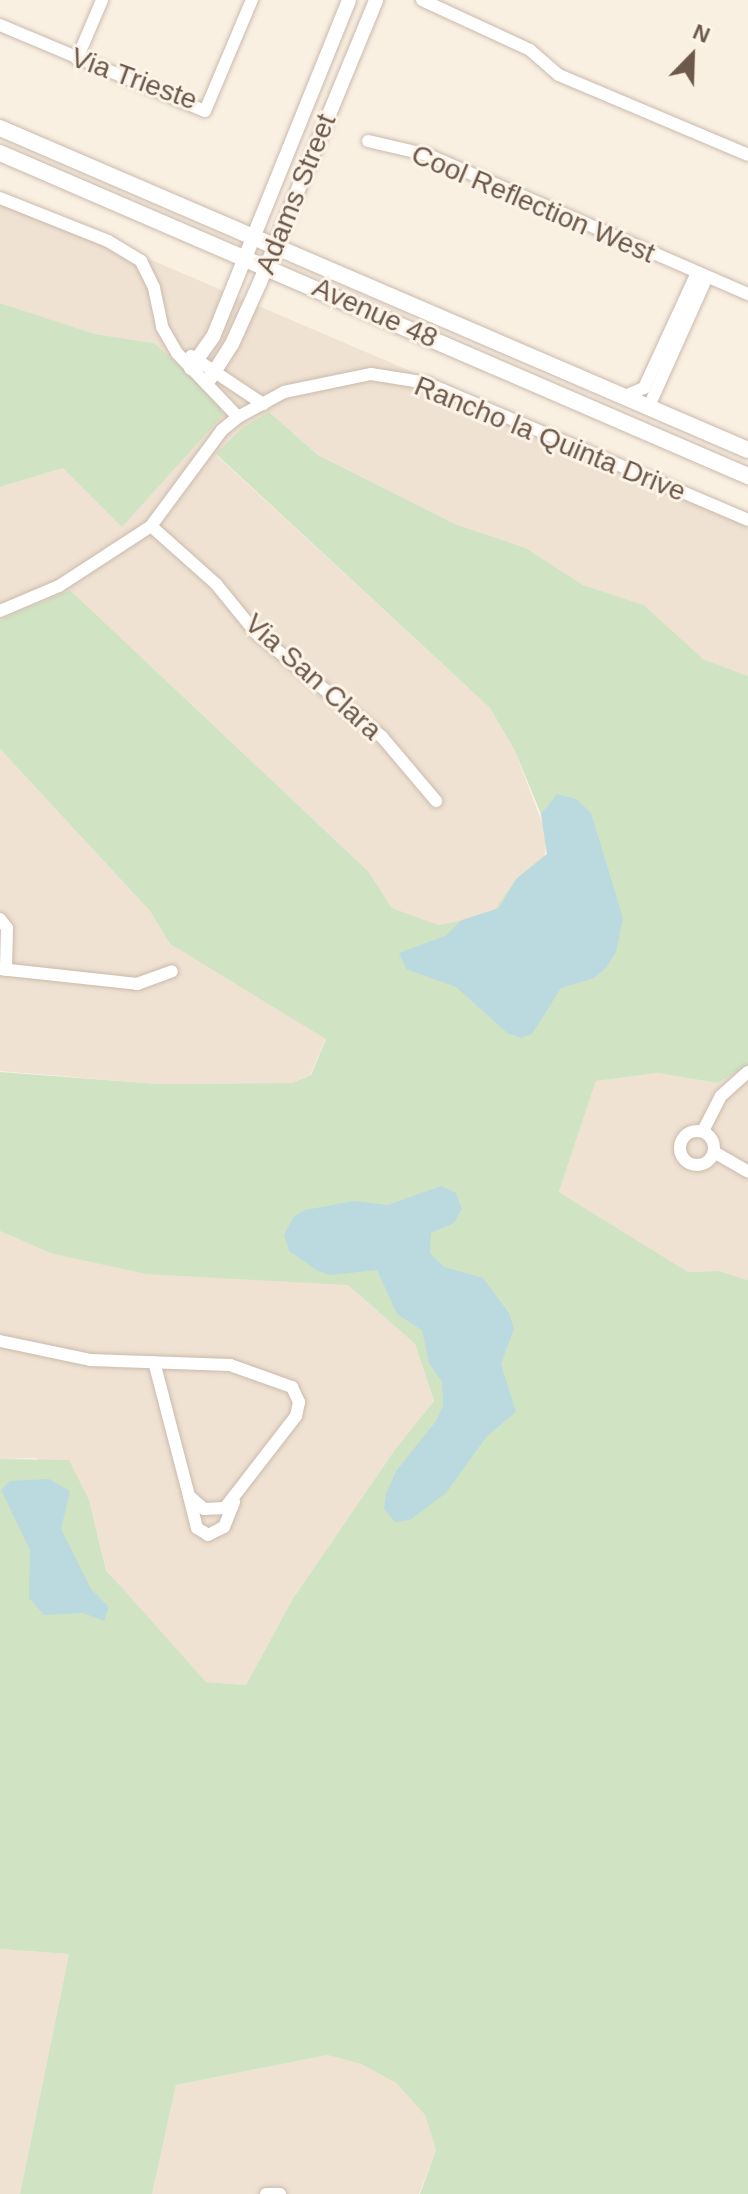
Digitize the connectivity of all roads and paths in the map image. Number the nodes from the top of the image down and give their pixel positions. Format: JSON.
{"nodes":[{"id":1,"x":102,"y":0,"type":"edge"},
{"id":2,"x":252,"y":0,"type":"edge"},
{"id":3,"x":349,"y":0,"type":"edge"},
{"id":4,"x":376,"y":0,"type":"edge"},
{"id":5,"x":422,"y":0,"type":"edge"},
{"id":6,"x":0,"y":25,"type":"edge"},
{"id":7,"x":77,"y":59,"type":"junction"},
{"id":8,"x":0,"y":128,"type":"edge"},
{"id":9,"x":368,"y":141,"type":"dead end"},
{"id":10,"x":0,"y":153,"type":"edge"},
{"id":11,"x":748,"y":155,"type":"edge"},
{"id":12,"x":0,"y":198,"type":"edge"},
{"id":13,"x":254,"y":234,"type":"junction"},
{"id":14,"x":276,"y":243,"type":"junction"},
{"id":15,"x":245,"y":256,"type":"junction"},
{"id":16,"x":267,"y":265,"type":"junction"},
{"id":17,"x":702,"y":275,"type":"junction"},
{"id":18,"x":748,"y":294,"type":"edge"},
{"id":19,"x":194,"y":364,"type":"junction"},
{"id":20,"x":216,"y":369,"type":"junction"},
{"id":21,"x":507,"y":370,"type":"junction"},
{"id":22,"x":207,"y":383,"type":"junction"},
{"id":23,"x":625,"y":396,"type":"junction"},
{"id":24,"x":263,"y":404,"type":"junction"},
{"id":25,"x":649,"y":406,"type":"junction"},
{"id":26,"x":238,"y":417,"type":"junction"},
{"id":27,"x":748,"y":450,"type":"edge"},
{"id":28,"x":748,"y":476,"type":"edge"},
{"id":29,"x":748,"y":520,"type":"edge"},
{"id":30,"x":151,"y":526,"type":"junction"},
{"id":31,"x":0,"y":611,"type":"edge"},
{"id":32,"x":436,"y":801,"type":"dead end"},
{"id":33,"x":0,"y":919,"type":"edge"},
{"id":34,"x":3,"y":969,"type":"edge"},
{"id":35,"x":172,"y":971,"type":"dead end"},
{"id":36,"x":748,"y":1072,"type":"edge"},
{"id":37,"x":703,"y":1131,"type":"junction"},
{"id":38,"x":714,"y":1152,"type":"junction"},
{"id":39,"x":748,"y":1172,"type":"edge"},
{"id":40,"x":0,"y":1341,"type":"edge"},
{"id":41,"x":154,"y":1362,"type":"junction"},
{"id":42,"x":189,"y":1496,"type":"junction"},
{"id":43,"x":234,"y":1502,"type":"junction"},
{"id":44,"x":266,"y":2194,"type":"edge"},
{"id":45,"x":280,"y":2194,"type":"edge"}],
"edges":[{"from":1,"to":7,"type":"street"},
{"from":2,"to":7,"type":"street","name":"Via Trieste"},
{"from":3,"to":13,"type":"street","name":"Adams Street"},
{"from":4,"to":14,"type":"street","name":"Adams Street"},
{"from":5,"to":11,"type":"street"},
{"from":6,"to":7,"type":"street","name":"Via Trieste"},
{"from":8,"to":13,"type":"main road","name":"Avenue 48"},
{"from":9,"to":17,"type":"street","name":"Cool Reflection West"},
{"from":10,"to":15,"type":"main road","name":"Avenue 48"},
{"from":12,"to":19,"type":"street"},
{"from":13,"to":14,"type":"main road","name":"Avenue 48"},
{"from":13,"to":15,"type":"street","name":"Adams Street"},
{"from":14,"to":16,"type":"street","name":"Adams Street"},
{"from":14,"to":23,"type":"main road","name":"Avenue 48"},
{"from":15,"to":16,"type":"main road","name":"Avenue 48"},
{"from":15,"to":19,"type":"street","name":"Adams Street"},
{"from":16,"to":20,"type":"street","name":"Adams Street"},
{"from":16,"to":21,"type":"main road","name":"Avenue 48"},
{"from":17,"to":18,"type":"street","name":"Cool Reflection West"},
{"from":17,"to":23,"type":"street"},
{"from":17,"to":25,"type":"street"},
{"from":19,"to":20,"type":"street"},
{"from":19,"to":22,"type":"street"},
{"from":20,"to":22,"type":"street","name":"Adams Street"},
{"from":20,"to":24,"type":"street"},
{"from":21,"to":25,"type":"main road"},
{"from":21,"to":28,"type":"main road","name":"Avenue 48"},
{"from":22,"to":26,"type":"street"},
{"from":23,"to":25,"type":"main road","name":"Avenue 48"},
{"from":24,"to":26,"type":"street","name":"Rancho la Quinta Drive"},
{"from":24,"to":29,"type":"street","name":"Rancho la Quinta Drive"},
{"from":25,"to":27,"type":"main road","name":"Avenue 48"},
{"from":26,"to":30,"type":"street","name":"Rancho la Quinta Drive"},
{"from":30,"to":31,"type":"street","name":"Rancho la Quinta Drive"},
{"from":30,"to":32,"type":"street","name":"Via San Clara"},
{"from":33,"to":34,"type":"street"},
{"from":34,"to":35,"type":"street"},
{"from":36,"to":37,"type":"street"},
{"from":37,"to":38,"type":"street"},
{"from":37,"to":38,"type":"street"},
{"from":38,"to":39,"type":"street"},
{"from":40,"to":41,"type":"street"},
{"from":41,"to":42,"type":"street"},
{"from":41,"to":43,"type":"street"},
{"from":42,"to":43,"type":"street"},
{"from":42,"to":43,"type":"street"},
{"from":44,"to":45,"type":"street"}]}
